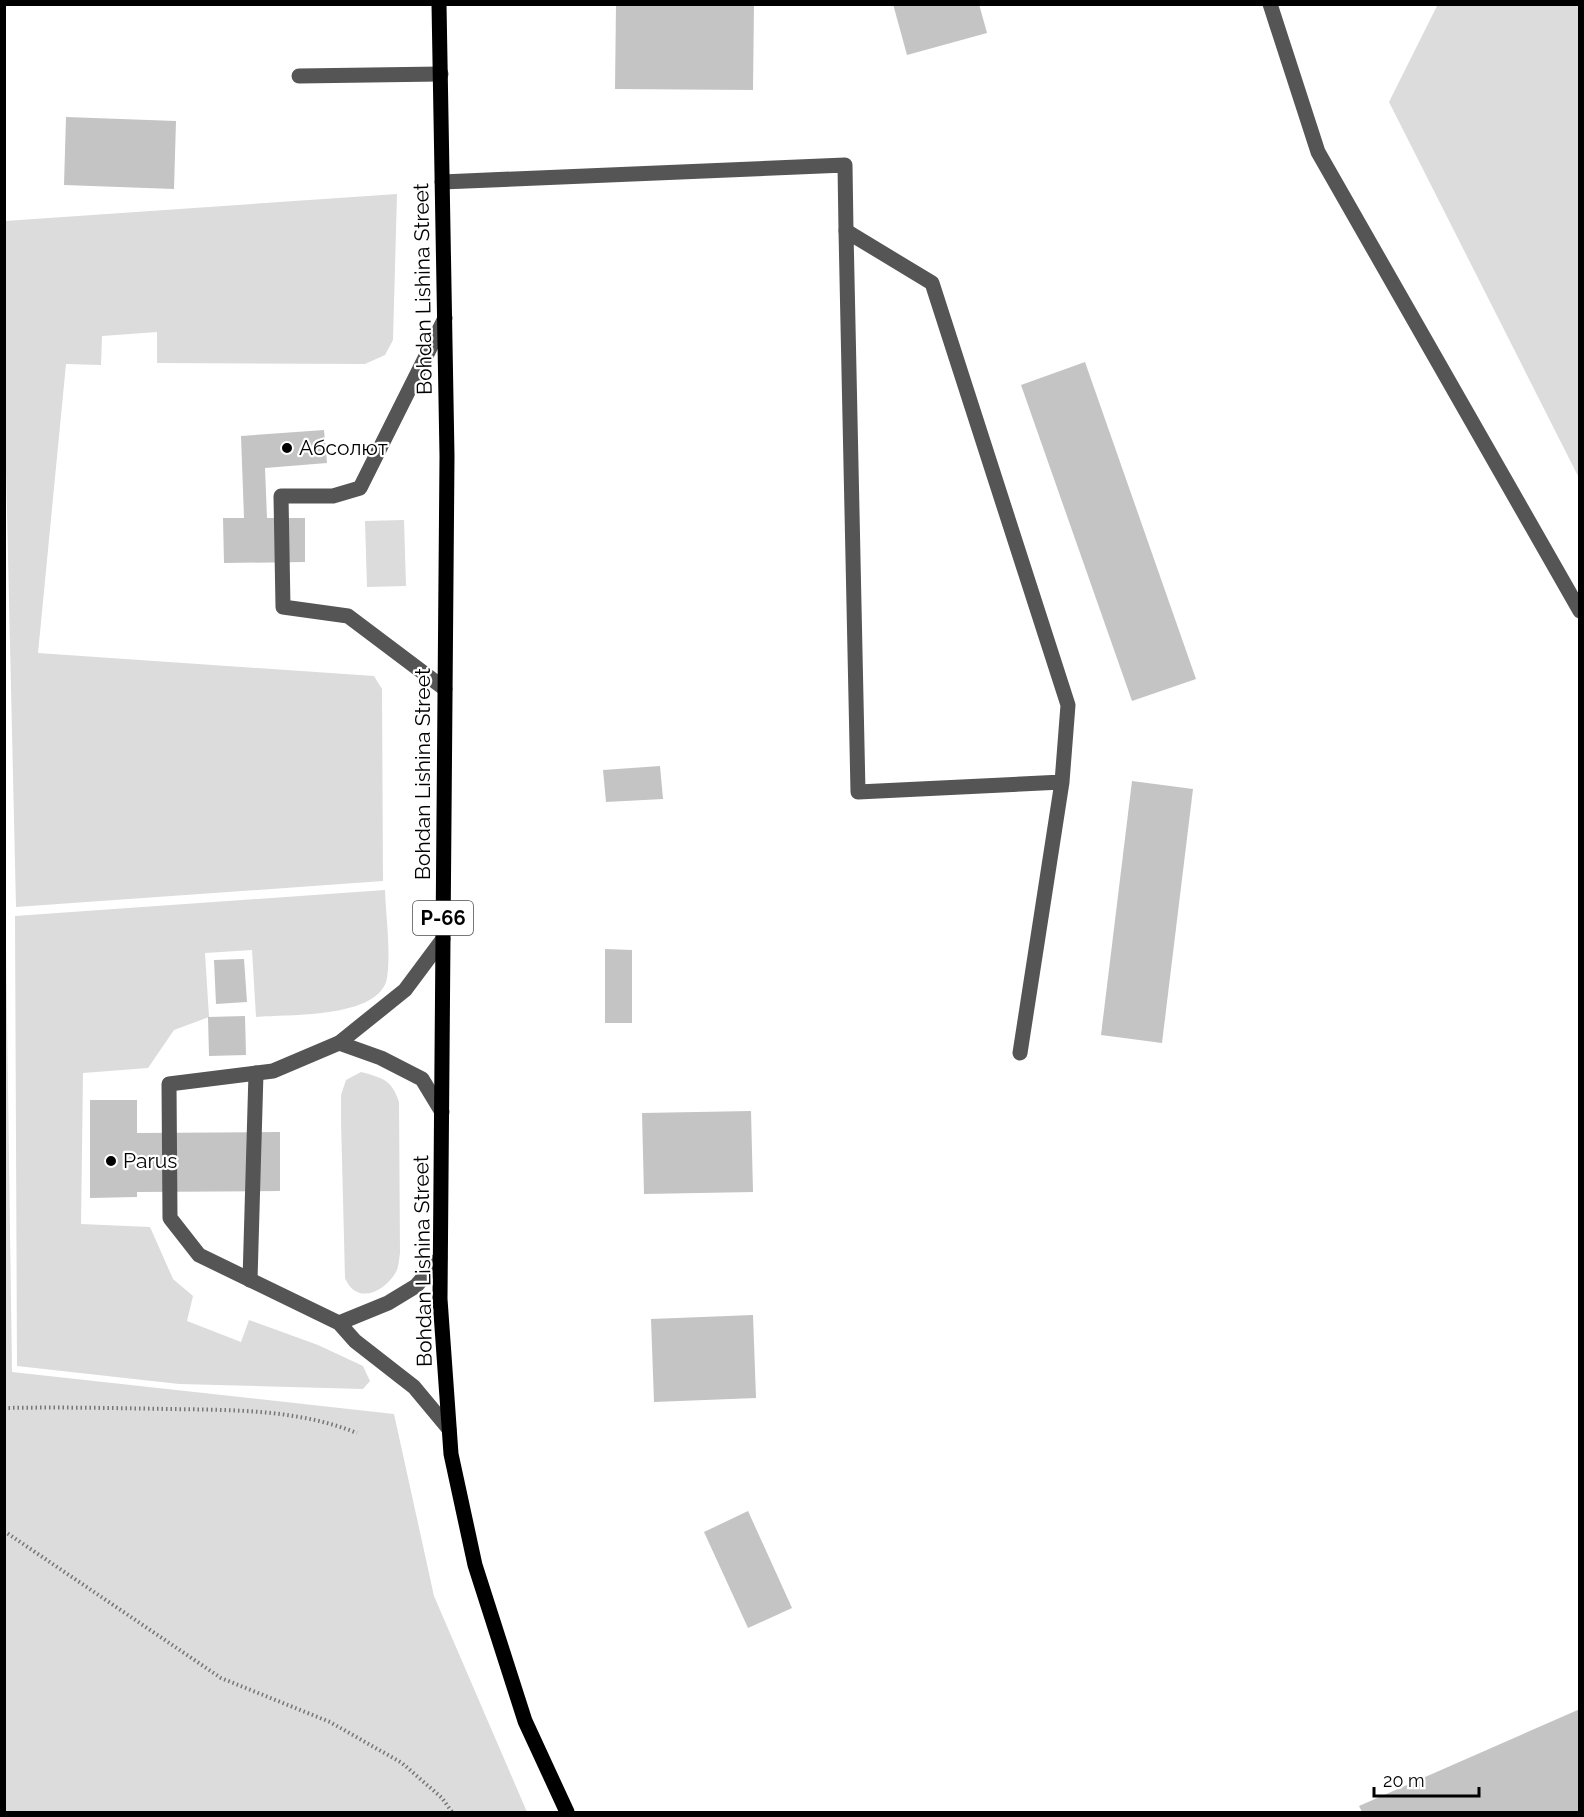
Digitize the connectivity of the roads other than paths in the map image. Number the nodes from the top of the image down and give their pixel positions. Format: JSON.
{"nodes":[{"id":1,"x":439,"y":4,"type":"edge"},
{"id":2,"x":1270,"y":4,"type":"edge"},
{"id":3,"x":441,"y":74,"type":"junction"},
{"id":4,"x":299,"y":75,"type":"dead end"},
{"id":5,"x":442,"y":182,"type":"junction"},
{"id":6,"x":846,"y":231,"type":"junction"},
{"id":7,"x":445,"y":318,"type":"junction"},
{"id":8,"x":1580,"y":611,"type":"edge"},
{"id":9,"x":445,"y":689,"type":"junction"},
{"id":10,"x":1062,"y":782,"type":"junction"},
{"id":11,"x":443,"y":939,"type":"junction"},
{"id":12,"x":339,"y":1043,"type":"junction"},
{"id":13,"x":1020,"y":1053,"type":"dead end"},
{"id":14,"x":256,"y":1073,"type":"junction"},
{"id":15,"x":442,"y":1112,"type":"junction"},
{"id":16,"x":440,"y":1258,"type":"junction"},
{"id":17,"x":250,"y":1280,"type":"junction"},
{"id":18,"x":339,"y":1323,"type":"junction"},
{"id":19,"x":449,"y":1429,"type":"junction"},
{"id":20,"x":567,"y":1812,"type":"edge"}],
"edges":[{"from":1,"to":3,"type":"main road","name":"Bohdan Lishina Street","number":"Р-66"},
{"from":2,"to":8,"type":"lane"},
{"from":3,"to":4,"type":"lane"},
{"from":3,"to":5,"type":"main road","name":"Bohdan Lishina Street","number":"Р-66"},
{"from":5,"to":6,"type":"lane"},
{"from":5,"to":7,"type":"main road","name":"Bohdan Lishina Street","number":"Р-66"},
{"from":6,"to":10,"type":"lane"},
{"from":6,"to":10,"type":"lane"},
{"from":7,"to":9,"type":"main road","name":"Bohdan Lishina Street","number":"Р-66"},
{"from":7,"to":9,"type":"lane"},
{"from":9,"to":11,"type":"main road","name":"Bohdan Lishina Street","number":"Р-66"},
{"from":10,"to":13,"type":"lane"},
{"from":11,"to":12,"type":"lane"},
{"from":11,"to":15,"type":"main road","name":"Bohdan Lishina Street","number":"Р-66"},
{"from":12,"to":14,"type":"lane"},
{"from":12,"to":15,"type":"lane"},
{"from":14,"to":17,"type":"lane"},
{"from":14,"to":17,"type":"lane"},
{"from":15,"to":16,"type":"main road","name":"Bohdan Lishina Street","number":"Р-66"},
{"from":16,"to":18,"type":"lane"},
{"from":16,"to":19,"type":"main road","name":"Bohdan Lishina Street","number":"Р-66"},
{"from":17,"to":18,"type":"lane"},
{"from":18,"to":19,"type":"lane"},
{"from":19,"to":20,"type":"main road","name":"Bohdan Lishina Street","number":"Р-66"}]}
